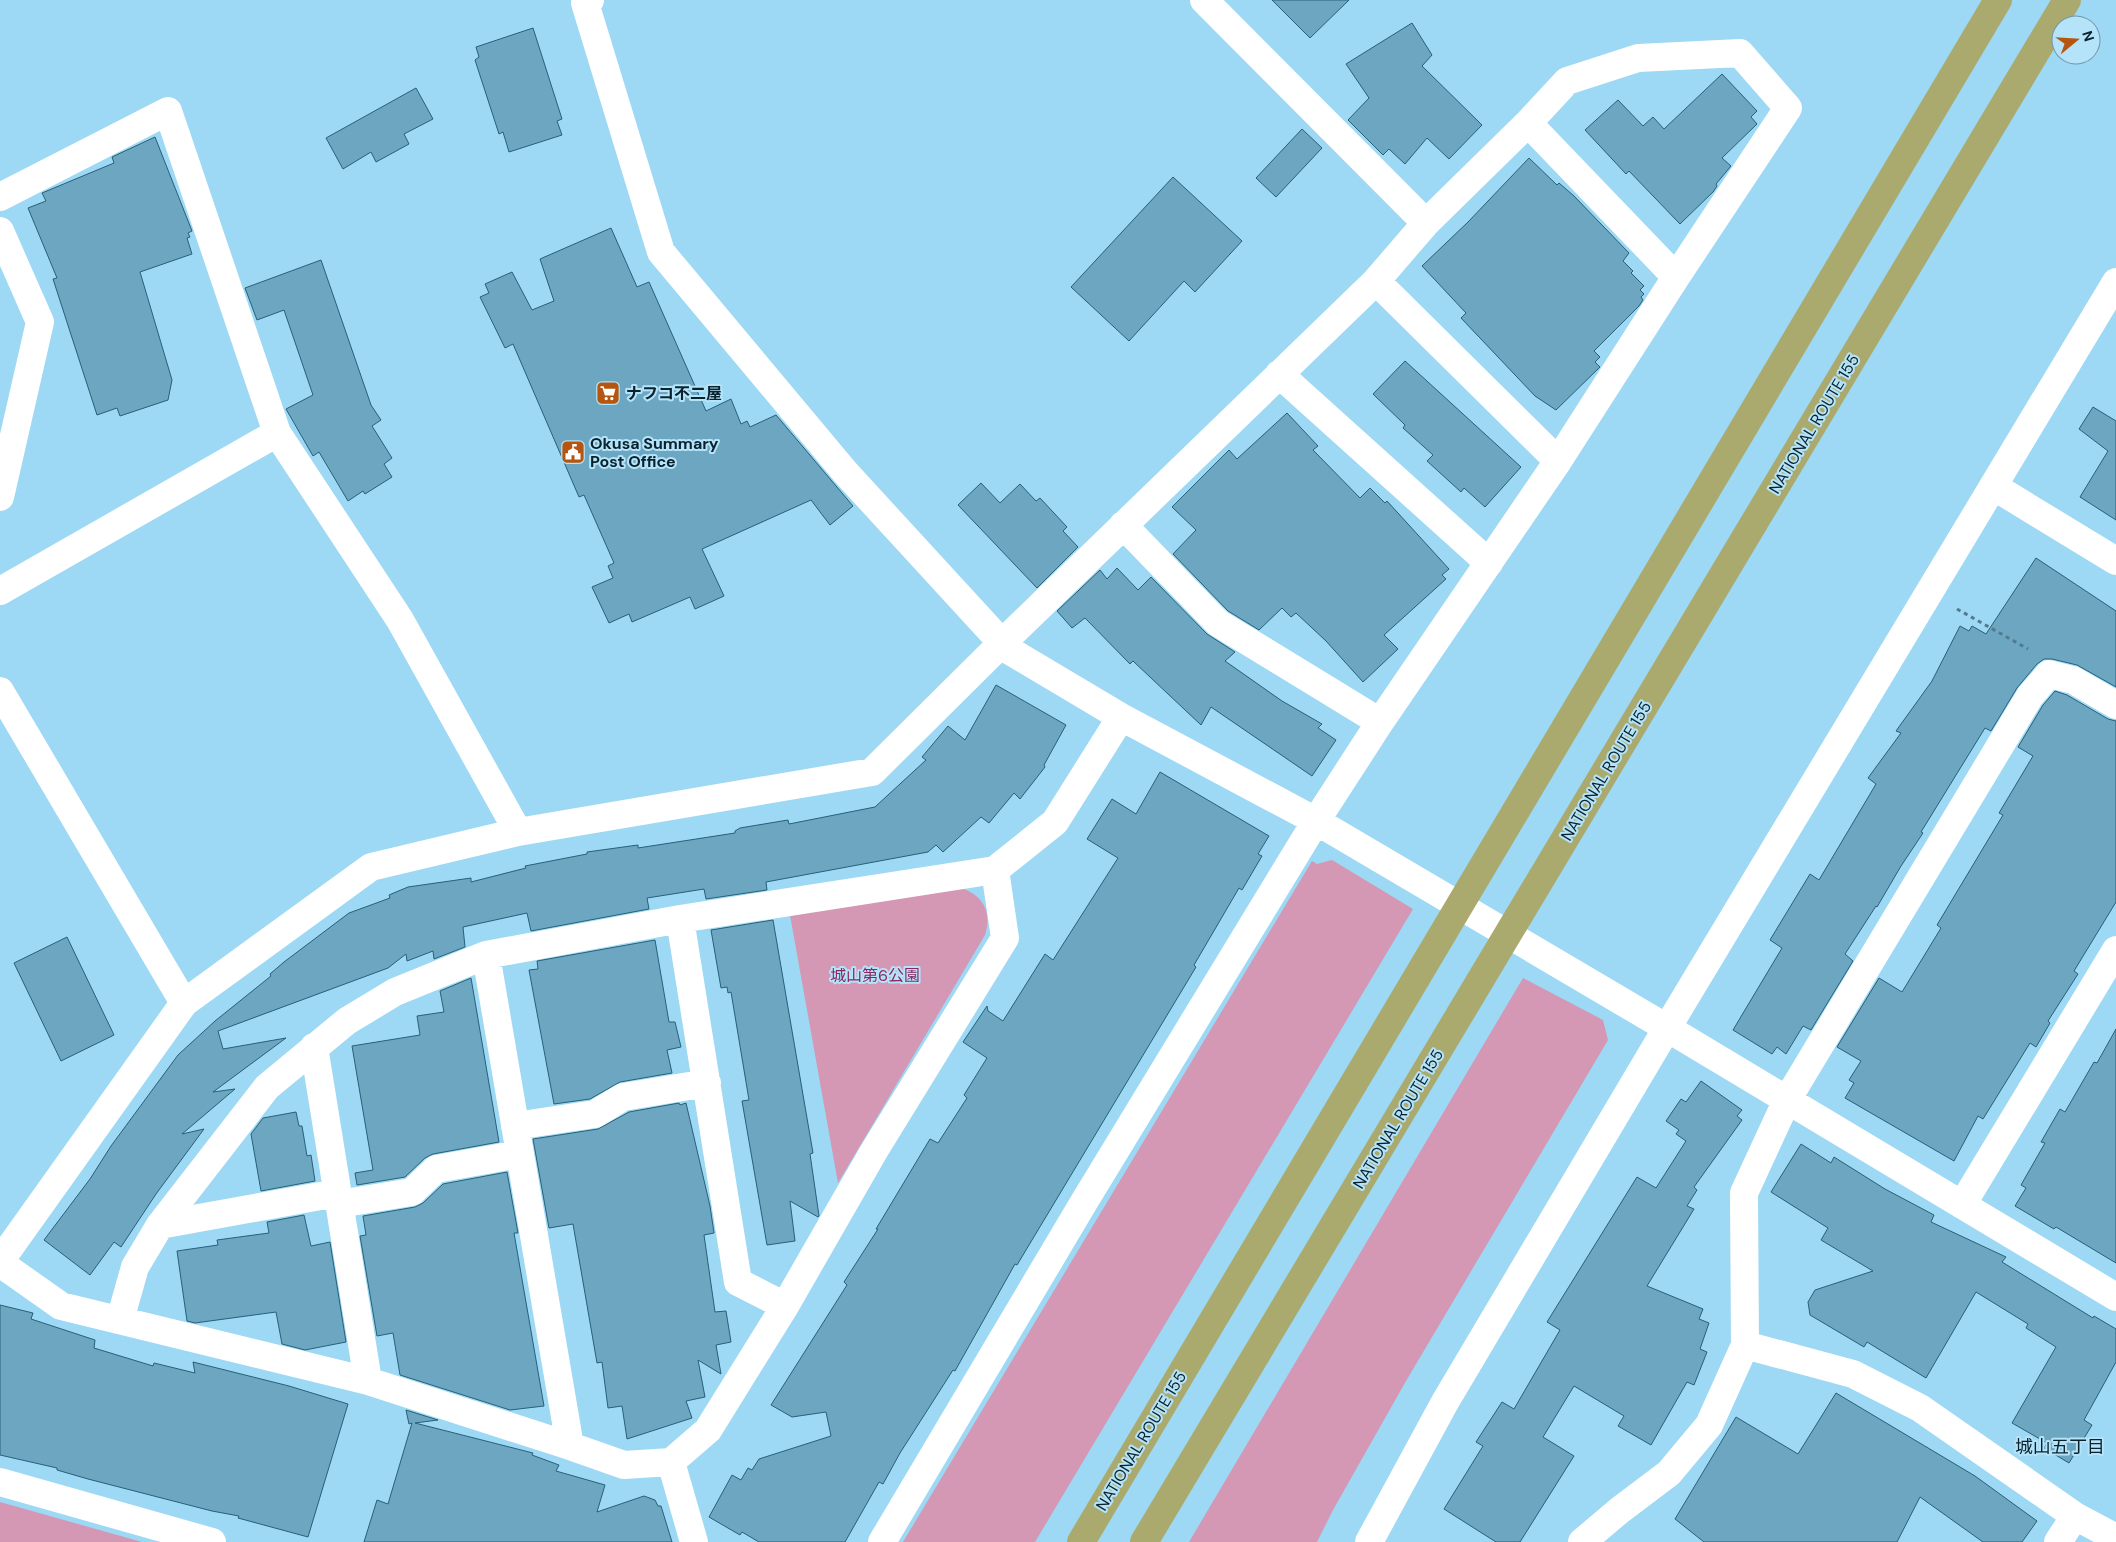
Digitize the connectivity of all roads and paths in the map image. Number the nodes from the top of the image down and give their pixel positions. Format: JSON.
{"nodes":[{"id":1,"x":590,"y":0,"type":"edge"},
{"id":2,"x":1204,"y":0,"type":"edge"},
{"id":3,"x":1998,"y":0,"type":"edge"},
{"id":4,"x":2067,"y":0,"type":"edge"},
{"id":5,"x":1528,"y":123,"type":"junction"},
{"id":6,"x":0,"y":197,"type":"edge"},
{"id":7,"x":1426,"y":223,"type":"junction"},
{"id":8,"x":0,"y":231,"type":"edge"},
{"id":9,"x":1676,"y":277,"type":"junction"},
{"id":10,"x":1376,"y":281,"type":"junction"},
{"id":11,"x":2116,"y":282,"type":"edge"},
{"id":12,"x":1279,"y":374,"type":"junction"},
{"id":13,"x":277,"y":433,"type":"junction"},
{"id":14,"x":1558,"y":461,"type":"junction"},
{"id":15,"x":1993,"y":486,"type":"junction"},
{"id":16,"x":0,"y":498,"type":"edge"},
{"id":17,"x":1123,"y":525,"type":"junction"},
{"id":18,"x":2116,"y":561,"type":"edge"},
{"id":19,"x":1489,"y":563,"type":"junction"},
{"id":20,"x":0,"y":591,"type":"edge"},
{"id":21,"x":1957,"y":609,"type":"dead end"},
{"id":22,"x":1001,"y":644,"type":"junction"},
{"id":23,"x":2049,"y":674,"type":"junction"},
{"id":24,"x":0,"y":691,"type":"edge"},
{"id":25,"x":2116,"y":706,"type":"edge"},
{"id":26,"x":1121,"y":717,"type":"junction"},
{"id":27,"x":1380,"y":722,"type":"junction"},
{"id":28,"x":1327,"y":828,"type":"junction"},
{"id":29,"x":518,"y":832,"type":"junction"},
{"id":30,"x":995,"y":870,"type":"junction"},
{"id":31,"x":680,"y":919,"type":"junction"},
{"id":32,"x":2116,"y":950,"type":"edge"},
{"id":33,"x":486,"y":955,"type":"junction"},
{"id":34,"x":184,"y":1003,"type":"junction"},
{"id":35,"x":1667,"y":1028,"type":"junction"},
{"id":36,"x":314,"y":1047,"type":"junction"},
{"id":37,"x":707,"y":1083,"type":"junction"},
{"id":38,"x":1787,"y":1100,"type":"junction"},
{"id":39,"x":516,"y":1126,"type":"junction"},
{"id":40,"x":520,"y":1154,"type":"junction"},
{"id":41,"x":338,"y":1198,"type":"junction"},
{"id":42,"x":1962,"y":1205,"type":"junction"},
{"id":43,"x":160,"y":1225,"type":"junction"},
{"id":44,"x":0,"y":1262,"type":"edge"},
{"id":45,"x":2116,"y":1297,"type":"edge"},
{"id":46,"x":785,"y":1306,"type":"junction"},
{"id":47,"x":120,"y":1320,"type":"junction"},
{"id":48,"x":1746,"y":1345,"type":"junction"},
{"id":49,"x":368,"y":1381,"type":"junction"},
{"id":50,"x":570,"y":1446,"type":"junction"},
{"id":51,"x":671,"y":1462,"type":"junction"},
{"id":52,"x":0,"y":1482,"type":"edge"},
{"id":53,"x":2075,"y":1516,"type":"junction"},
{"id":54,"x":2116,"y":1538,"type":"edge"},
{"id":55,"x":212,"y":1542,"type":"edge"},
{"id":56,"x":694,"y":1542,"type":"edge"},
{"id":57,"x":882,"y":1542,"type":"edge"},
{"id":58,"x":1081,"y":1542,"type":"edge"},
{"id":59,"x":1144,"y":1542,"type":"edge"},
{"id":60,"x":1369,"y":1542,"type":"edge"},
{"id":61,"x":1582,"y":1542,"type":"edge"},
{"id":62,"x":2058,"y":1542,"type":"edge"}],
"edges":[{"from":1,"to":22,"type":"street"},
{"from":2,"to":7,"type":"street"},
{"from":3,"to":58,"type":"highway","name":"NATIONAL ROUTE 155"},
{"from":4,"to":59,"type":"highway","name":"NATIONAL ROUTE 155"},
{"from":5,"to":7,"type":"street"},
{"from":5,"to":9,"type":"street"},
{"from":5,"to":9,"type":"street"},
{"from":6,"to":13,"type":"street"},
{"from":7,"to":10,"type":"street"},
{"from":8,"to":16,"type":"street"},
{"from":9,"to":14,"type":"street"},
{"from":10,"to":12,"type":"street"},
{"from":10,"to":14,"type":"street"},
{"from":11,"to":15,"type":"street"},
{"from":12,"to":17,"type":"street"},
{"from":12,"to":19,"type":"street"},
{"from":13,"to":20,"type":"street"},
{"from":13,"to":29,"type":"street"},
{"from":14,"to":19,"type":"street"},
{"from":15,"to":18,"type":"street"},
{"from":15,"to":35,"type":"street"},
{"from":17,"to":22,"type":"street"},
{"from":17,"to":27,"type":"street"},
{"from":19,"to":27,"type":"street"},
{"from":21,"to":23,"type":"path"},
{"from":22,"to":26,"type":"street"},
{"from":22,"to":29,"type":"street"},
{"from":23,"to":25,"type":"street"},
{"from":23,"to":38,"type":"street"},
{"from":24,"to":34,"type":"street"},
{"from":26,"to":28,"type":"street"},
{"from":26,"to":30,"type":"street"},
{"from":27,"to":28,"type":"street"},
{"from":28,"to":35,"type":"street"},
{"from":28,"to":57,"type":"street"},
{"from":29,"to":34,"type":"street"},
{"from":30,"to":31,"type":"street"},
{"from":30,"to":46,"type":"street"},
{"from":31,"to":33,"type":"street"},
{"from":31,"to":37,"type":"street"},
{"from":32,"to":42,"type":"street"},
{"from":33,"to":36,"type":"street"},
{"from":33,"to":39,"type":"street"},
{"from":34,"to":44,"type":"street"},
{"from":35,"to":38,"type":"street"},
{"from":35,"to":60,"type":"street"},
{"from":36,"to":41,"type":"street"},
{"from":36,"to":43,"type":"street"},
{"from":37,"to":39,"type":"street"},
{"from":37,"to":46,"type":"street"},
{"from":38,"to":42,"type":"street"},
{"from":38,"to":48,"type":"street"},
{"from":39,"to":40,"type":"street"},
{"from":40,"to":41,"type":"street"},
{"from":40,"to":50,"type":"street"},
{"from":41,"to":43,"type":"street"},
{"from":41,"to":49,"type":"street"},
{"from":42,"to":45,"type":"street"},
{"from":43,"to":47,"type":"street"},
{"from":44,"to":47,"type":"street"},
{"from":46,"to":51,"type":"street"},
{"from":47,"to":49,"type":"street"},
{"from":48,"to":53,"type":"street"},
{"from":48,"to":61,"type":"street"},
{"from":49,"to":50,"type":"street"},
{"from":50,"to":51,"type":"street"},
{"from":51,"to":56,"type":"street"},
{"from":52,"to":55,"type":"street"},
{"from":53,"to":54,"type":"street"},
{"from":53,"to":62,"type":"street"}]}
